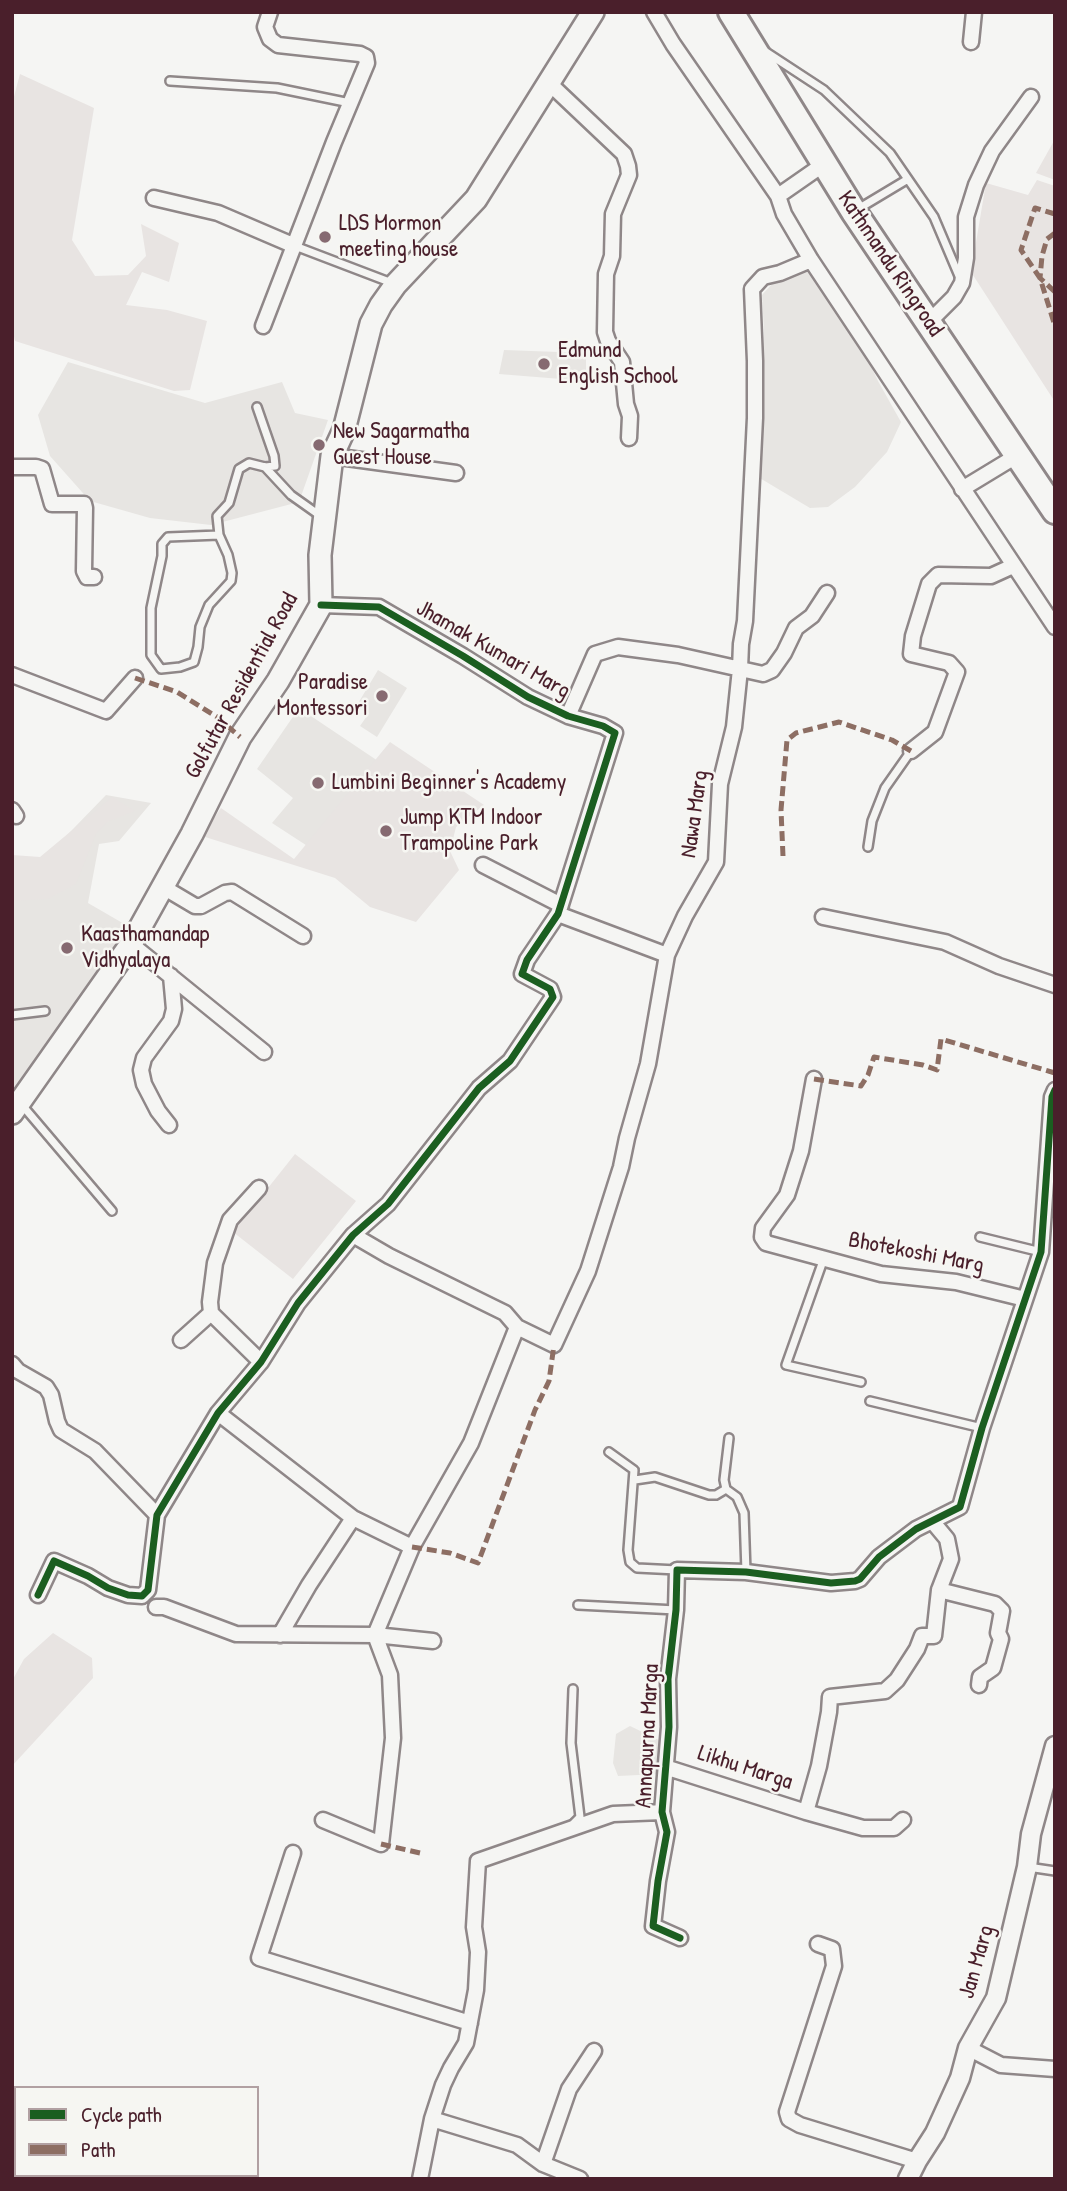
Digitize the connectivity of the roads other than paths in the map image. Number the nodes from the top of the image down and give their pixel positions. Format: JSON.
{"nodes":[{"id":1,"x":270,"y":12,"type":"edge"},
{"id":2,"x":593,"y":12,"type":"edge"},
{"id":3,"x":654,"y":12,"type":"edge"},
{"id":4,"x":731,"y":12,"type":"edge"},
{"id":5,"x":974,"y":12,"type":"edge"},
{"id":6,"x":751,"y":42,"type":"junction"},
{"id":7,"x":971,"y":42,"type":"dead end"},
{"id":8,"x":170,"y":81,"type":"dead end"},
{"id":9,"x":549,"y":83,"type":"junction"},
{"id":10,"x":1031,"y":96,"type":"dead end"},
{"id":11,"x":352,"y":103,"type":"junction"},
{"id":12,"x":824,"y":164,"type":"junction"},
{"id":13,"x":908,"y":179,"type":"junction"},
{"id":14,"x":778,"y":195,"type":"junction"},
{"id":15,"x":154,"y":198,"type":"dead end"},
{"id":16,"x":854,"y":212,"type":"junction"},
{"id":17,"x":295,"y":246,"type":"junction"},
{"id":18,"x":811,"y":260,"type":"junction"},
{"id":19,"x":962,"y":283,"type":"junction"},
{"id":20,"x":396,"y":284,"type":"junction"},
{"id":21,"x":929,"y":323,"type":"junction"},
{"id":22,"x":263,"y":326,"type":"dead end"},
{"id":23,"x":257,"y":407,"type":"dead end"},
{"id":24,"x":629,"y":438,"type":"dead end"},
{"id":25,"x":1017,"y":455,"type":"junction"},
{"id":26,"x":332,"y":456,"type":"junction"},
{"id":27,"x":12,"y":467,"type":"edge"},
{"id":28,"x":265,"y":467,"type":"junction"},
{"id":29,"x":456,"y":473,"type":"dead end"},
{"id":30,"x":962,"y":489,"type":"junction"},
{"id":31,"x":1055,"y":511,"type":"edge"},
{"id":32,"x":325,"y":518,"type":"junction"},
{"id":33,"x":219,"y":536,"type":"junction"},
{"id":34,"x":1013,"y":566,"type":"junction"},
{"id":35,"x":94,"y":577,"type":"dead end"},
{"id":36,"x":827,"y":593,"type":"dead end"},
{"id":37,"x":321,"y":605,"type":"junction"},
{"id":38,"x":1055,"y":627,"type":"edge"},
{"id":39,"x":740,"y":669,"type":"junction"},
{"id":40,"x":12,"y":675,"type":"edge"},
{"id":41,"x":135,"y":678,"type":"dead end"},
{"id":42,"x":568,"y":716,"type":"junction"},
{"id":43,"x":911,"y":751,"type":"joint"},
{"id":44,"x":868,"y":847,"type":"dead end"},
{"id":45,"x":483,"y":865,"type":"dead end"},
{"id":46,"x":163,"y":887,"type":"junction"},
{"id":47,"x":560,"y":910,"type":"junction"},
{"id":48,"x":824,"y":917,"type":"dead end"},
{"id":49,"x":303,"y":936,"type":"dead end"},
{"id":50,"x":131,"y":944,"type":"junction"},
{"id":51,"x":667,"y":955,"type":"junction"},
{"id":52,"x":171,"y":976,"type":"junction"},
{"id":53,"x":1055,"y":985,"type":"edge"},
{"id":54,"x":45,"y":1011,"type":"dead end"},
{"id":55,"x":12,"y":1015,"type":"edge"},
{"id":56,"x":264,"y":1052,"type":"dead end"},
{"id":57,"x":814,"y":1079,"type":"dead end"},
{"id":58,"x":1054,"y":1095,"type":"edge"},
{"id":59,"x":16,"y":1107,"type":"edge"},
{"id":60,"x":169,"y":1125,"type":"dead end"},
{"id":61,"x":259,"y":1188,"type":"dead end"},
{"id":62,"x":113,"y":1211,"type":"dead end"},
{"id":63,"x":353,"y":1235,"type":"junction"},
{"id":64,"x":980,"y":1237,"type":"dead end"},
{"id":65,"x":1041,"y":1252,"type":"junction"},
{"id":66,"x":824,"y":1257,"type":"junction"},
{"id":67,"x":1025,"y":1300,"type":"junction"},
{"id":68,"x":211,"y":1313,"type":"junction"},
{"id":69,"x":517,"y":1327,"type":"junction"},
{"id":70,"x":181,"y":1340,"type":"dead end"},
{"id":71,"x":261,"y":1362,"type":"junction"},
{"id":72,"x":12,"y":1364,"type":"edge"},
{"id":73,"x":860,"y":1381,"type":"dead end"},
{"id":74,"x":870,"y":1401,"type":"dead end"},
{"id":75,"x":218,"y":1413,"type":"junction"},
{"id":76,"x":982,"y":1428,"type":"junction"},
{"id":77,"x":729,"y":1438,"type":"dead end"},
{"id":78,"x":609,"y":1452,"type":"dead end"},
{"id":79,"x":635,"y":1480,"type":"junction"},
{"id":80,"x":726,"y":1489,"type":"junction"},
{"id":81,"x":157,"y":1515,"type":"junction"},
{"id":82,"x":353,"y":1518,"type":"junction"},
{"id":83,"x":932,"y":1521,"type":"junction"},
{"id":84,"x":412,"y":1547,"type":"junction"},
{"id":85,"x":683,"y":1570,"type":"junction"},
{"id":86,"x":746,"y":1572,"type":"junction"},
{"id":87,"x":939,"y":1590,"type":"junction"},
{"id":88,"x":38,"y":1595,"type":"dead end"},
{"id":89,"x":578,"y":1605,"type":"dead end"},
{"id":90,"x":156,"y":1607,"type":"dead end"},
{"id":91,"x":676,"y":1610,"type":"junction"},
{"id":92,"x":375,"y":1635,"type":"junction"},
{"id":93,"x":280,"y":1636,"type":"junction"},
{"id":94,"x":433,"y":1641,"type":"dead end"},
{"id":95,"x":979,"y":1685,"type":"dead end"},
{"id":96,"x":573,"y":1689,"type":"dead end"},
{"id":97,"x":1055,"y":1746,"type":"edge"},
{"id":98,"x":665,"y":1767,"type":"junction"},
{"id":99,"x":662,"y":1812,"type":"junction"},
{"id":100,"x":806,"y":1812,"type":"junction"},
{"id":101,"x":323,"y":1820,"type":"dead end"},
{"id":102,"x":903,"y":1820,"type":"dead end"},
{"id":103,"x":566,"y":1831,"type":"junction"},
{"id":104,"x":293,"y":1853,"type":"dead end"},
{"id":105,"x":1027,"y":1867,"type":"junction"},
{"id":106,"x":1055,"y":1871,"type":"edge"},
{"id":107,"x":680,"y":1937,"type":"dead end"},
{"id":108,"x":818,"y":1944,"type":"dead end"},
{"id":109,"x":470,"y":2023,"type":"junction"},
{"id":110,"x":968,"y":2048,"type":"junction"},
{"id":111,"x":594,"y":2051,"type":"dead end"},
{"id":112,"x":1055,"y":2069,"type":"edge"},
{"id":113,"x":432,"y":2119,"type":"junction"},
{"id":114,"x":917,"y":2161,"type":"junction"},
{"id":115,"x":548,"y":2170,"type":"edge"},
{"id":116,"x":420,"y":2179,"type":"edge"},
{"id":117,"x":580,"y":2179,"type":"edge"},
{"id":118,"x":908,"y":2179,"type":"edge"}],
"edges":[{"from":1,"to":11,"type":"street"},
{"from":2,"to":9,"type":"main road","name":"Golfutar Residential Road"},
{"from":3,"to":14,"type":"street"},
{"from":4,"to":6,"type":"highway","name":"Kathmandu Ringroad"},
{"from":5,"to":7,"type":"street"},
{"from":6,"to":12,"type":"highway","name":"Kathmandu Ringroad"},
{"from":6,"to":13,"type":"lane"},
{"from":8,"to":11,"type":"lane"},
{"from":9,"to":20,"type":"main road","name":"Golfutar Residential Road"},
{"from":9,"to":24,"type":"street"},
{"from":10,"to":19,"type":"street"},
{"from":11,"to":17,"type":"street"},
{"from":12,"to":14,"type":"street"},
{"from":12,"to":16,"type":"highway","name":"Kathmandu Ringroad"},
{"from":13,"to":16,"type":"lane"},
{"from":13,"to":19,"type":"lane"},
{"from":14,"to":18,"type":"street"},
{"from":15,"to":17,"type":"street"},
{"from":16,"to":21,"type":"highway","name":"Kathmandu Ringroad"},
{"from":17,"to":20,"type":"lane"},
{"from":17,"to":22,"type":"street"},
{"from":18,"to":30,"type":"street"},
{"from":18,"to":39,"type":"street","name":"Nawa Marg"},
{"from":19,"to":21,"type":"street"},
{"from":20,"to":26,"type":"main road","name":"Golfutar Residential Road"},
{"from":21,"to":25,"type":"highway","name":"Kathmandu Ringroad"},
{"from":23,"to":28,"type":"lane"},
{"from":25,"to":30,"type":"street"},
{"from":25,"to":31,"type":"highway","name":"Kathmandu Ringroad"},
{"from":26,"to":29,"type":"street"},
{"from":26,"to":32,"type":"main road","name":"Golfutar Residential Road"},
{"from":27,"to":35,"type":"street"},
{"from":28,"to":32,"type":"lane"},
{"from":28,"to":33,"type":"lane"},
{"from":30,"to":34,"type":"street"},
{"from":32,"to":37,"type":"main road","name":"Golfutar Residential Road"},
{"from":33,"to":33,"type":"lane"},
{"from":34,"to":38,"type":"street"},
{"from":34,"to":43,"type":"street"},
{"from":36,"to":39,"type":"street"},
{"from":37,"to":42,"type":"street","name":"Jhamak Kumari Marg"},
{"from":37,"to":46,"type":"main road","name":"Golfutar Residential Road"},
{"from":39,"to":42,"type":"street"},
{"from":39,"to":51,"type":"street","name":"Nawa Marg"},
{"from":40,"to":41,"type":"street"},
{"from":42,"to":47,"type":"street","name":"Jhamak Kumari Marg"},
{"from":43,"to":44,"type":"lane"},
{"from":45,"to":47,"type":"street"},
{"from":46,"to":49,"type":"street"},
{"from":46,"to":50,"type":"main road","name":"Golfutar Residential Road"},
{"from":47,"to":51,"type":"street"},
{"from":47,"to":63,"type":"street"},
{"from":48,"to":53,"type":"street"},
{"from":50,"to":52,"type":"street"},
{"from":50,"to":59,"type":"main road","name":"Golfutar Residential Road"},
{"from":51,"to":69,"type":"street","name":"Nawa Marg"},
{"from":52,"to":56,"type":"street"},
{"from":52,"to":60,"type":"street"},
{"from":54,"to":55,"type":"lane"},
{"from":57,"to":66,"type":"street","name":"Bhotekoshi Marg"},
{"from":58,"to":65,"type":"street"},
{"from":59,"to":62,"type":"lane"},
{"from":61,"to":68,"type":"street"},
{"from":63,"to":69,"type":"street"},
{"from":63,"to":71,"type":"street"},
{"from":64,"to":65,"type":"lane"},
{"from":65,"to":67,"type":"street"},
{"from":66,"to":67,"type":"street","name":"Bhotekoshi Marg"},
{"from":66,"to":73,"type":"lane"},
{"from":67,"to":76,"type":"street"},
{"from":68,"to":70,"type":"street"},
{"from":68,"to":71,"type":"street"},
{"from":69,"to":84,"type":"street"},
{"from":71,"to":75,"type":"street"},
{"from":72,"to":81,"type":"street"},
{"from":74,"to":76,"type":"lane"},
{"from":75,"to":81,"type":"street"},
{"from":75,"to":82,"type":"street"},
{"from":76,"to":83,"type":"street"},
{"from":77,"to":80,"type":"lane"},
{"from":78,"to":79,"type":"lane"},
{"from":79,"to":80,"type":"lane"},
{"from":79,"to":85,"type":"lane"},
{"from":80,"to":86,"type":"lane"},
{"from":81,"to":88,"type":"street"},
{"from":82,"to":84,"type":"street"},
{"from":82,"to":93,"type":"street"},
{"from":83,"to":86,"type":"street"},
{"from":83,"to":87,"type":"street"},
{"from":84,"to":92,"type":"street"},
{"from":85,"to":86,"type":"street"},
{"from":85,"to":91,"type":"street","name":"Annapurna Marga"},
{"from":87,"to":95,"type":"street"},
{"from":87,"to":100,"type":"street","name":"Likhu Marga"},
{"from":89,"to":91,"type":"lane"},
{"from":90,"to":93,"type":"street"},
{"from":91,"to":98,"type":"street","name":"Annapurna Marga"},
{"from":92,"to":93,"type":"street"},
{"from":92,"to":94,"type":"street"},
{"from":92,"to":101,"type":"street"},
{"from":96,"to":103,"type":"lane"},
{"from":97,"to":105,"type":"street","name":"Jan Marg"},
{"from":98,"to":99,"type":"street","name":"Annapurna Marga"},
{"from":98,"to":100,"type":"street","name":"Likhu Marga"},
{"from":99,"to":103,"type":"street"},
{"from":99,"to":107,"type":"street","name":"Annapurna Marga"},
{"from":100,"to":102,"type":"street"},
{"from":103,"to":109,"type":"street"},
{"from":104,"to":109,"type":"street"},
{"from":105,"to":106,"type":"lane"},
{"from":105,"to":110,"type":"street","name":"Jan Marg"},
{"from":108,"to":114,"type":"street"},
{"from":109,"to":113,"type":"street"},
{"from":110,"to":112,"type":"street"},
{"from":110,"to":114,"type":"street","name":"Jan Marg"},
{"from":111,"to":115,"type":"street"},
{"from":113,"to":115,"type":"street"},
{"from":113,"to":116,"type":"street"},
{"from":114,"to":118,"type":"street","name":"Jan Marg"},
{"from":115,"to":117,"type":"street"}]}
